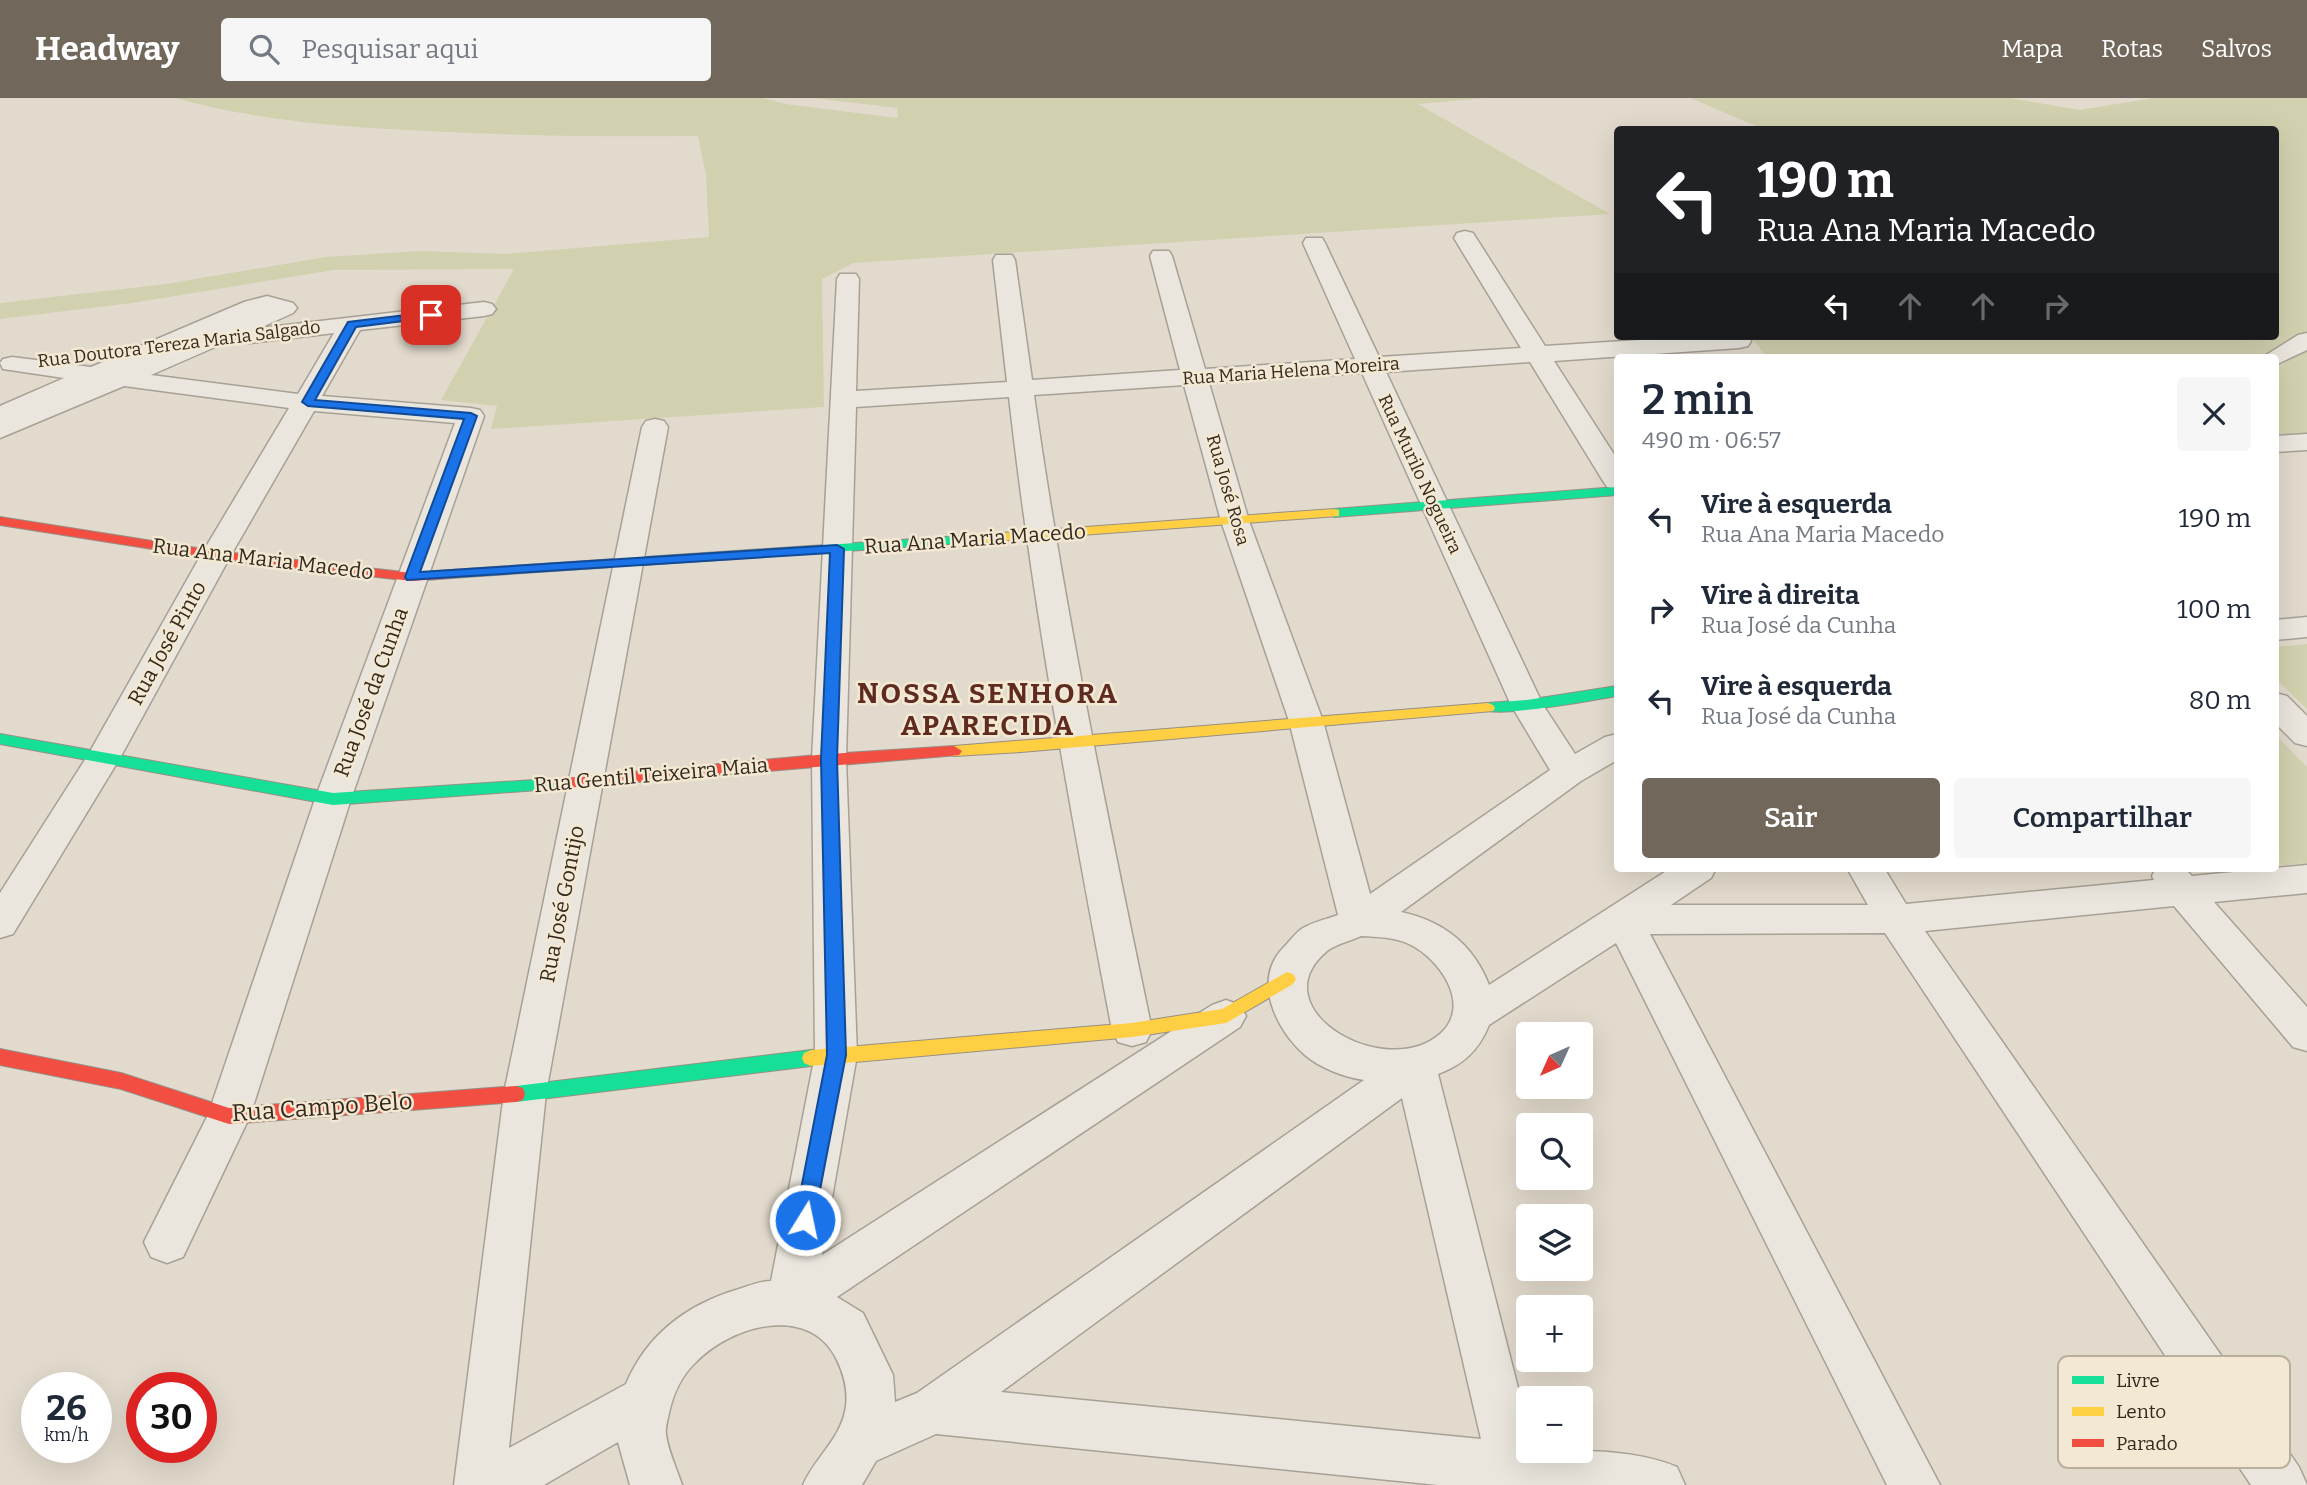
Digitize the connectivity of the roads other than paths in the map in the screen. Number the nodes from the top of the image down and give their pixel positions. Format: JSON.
{"nodes":[{"id":1,"x":1465,"y":238,"type":"dead end"},
{"id":2,"x":1314,"y":243,"type":"dead end"},
{"id":3,"x":1161,"y":256,"type":"dead end"},
{"id":4,"x":1004,"y":260,"type":"dead end"},
{"id":5,"x":848,"y":279,"type":"dead end"},
{"id":6,"x":484,"y":309,"type":"dead end"},
{"id":7,"x":352,"y":324,"type":"junction"},
{"id":8,"x":2307,"y":340,"type":"edge"},
{"id":9,"x":208,"y":341,"type":"junction"},
{"id":10,"x":163,"y":345,"type":"junction"},
{"id":11,"x":1742,"y":345,"type":"edge"},
{"id":12,"x":1538,"y":355,"type":"junction"},
{"id":13,"x":2279,"y":356,"type":"edge"},
{"id":14,"x":6,"y":365,"type":"edge"},
{"id":15,"x":1371,"y":366,"type":"junction"},
{"id":16,"x":109,"y":376,"type":"junction"},
{"id":17,"x":1197,"y":377,"type":"junction"},
{"id":18,"x":1020,"y":389,"type":"junction"},
{"id":19,"x":843,"y":400,"type":"junction"},
{"id":20,"x":308,"y":402,"type":"junction"},
{"id":21,"x":0,"y":415,"type":"edge"},
{"id":22,"x":655,"y":427,"type":"dead end"},
{"id":23,"x":0,"y":430,"type":"edge"},
{"id":24,"x":2307,"y":442,"type":"edge"},
{"id":25,"x":2279,"y":444,"type":"edge"},
{"id":26,"x":1614,"y":476,"type":"edge"},
{"id":27,"x":1614,"y":491,"type":"edge"},
{"id":28,"x":1434,"y":505,"type":"junction"},
{"id":29,"x":0,"y":521,"type":"edge"},
{"id":30,"x":1235,"y":521,"type":"junction"},
{"id":31,"x":1039,"y":534,"type":"junction"},
{"id":32,"x":837,"y":549,"type":"junction"},
{"id":33,"x":216,"y":555,"type":"junction"},
{"id":34,"x":628,"y":564,"type":"junction"},
{"id":35,"x":412,"y":577,"type":"junction"},
{"id":36,"x":2307,"y":627,"type":"edge"},
{"id":37,"x":2279,"y":630,"type":"edge"},
{"id":38,"x":1614,"y":691,"type":"edge"},
{"id":39,"x":1527,"y":705,"type":"junction"},
{"id":40,"x":2279,"y":708,"type":"edge"},
{"id":41,"x":1306,"y":721,"type":"junction"},
{"id":42,"x":2307,"y":735,"type":"edge"},
{"id":43,"x":0,"y":739,"type":"edge"},
{"id":44,"x":1075,"y":744,"type":"junction"},
{"id":45,"x":1614,"y":747,"type":"edge"},
{"id":46,"x":103,"y":758,"type":"junction"},
{"id":47,"x":829,"y":759,"type":"junction"},
{"id":48,"x":1569,"y":773,"type":"junction"},
{"id":49,"x":587,"y":782,"type":"junction"},
{"id":50,"x":333,"y":799,"type":"junction"},
{"id":51,"x":1692,"y":872,"type":"edge"},
{"id":52,"x":1867,"y":872,"type":"edge"},
{"id":53,"x":2172,"y":879,"type":"edge"},
{"id":54,"x":2307,"y":879,"type":"edge"},
{"id":55,"x":1896,"y":919,"type":"junction"},
{"id":56,"x":1623,"y":920,"type":"junction"},
{"id":57,"x":1359,"y":922,"type":"junction"},
{"id":58,"x":0,"y":924,"type":"edge"},
{"id":59,"x":1287,"y":979,"type":"junction"},
{"id":60,"x":1473,"y":1015,"type":"junction"},
{"id":61,"x":1226,"y":1016,"type":"junction"},
{"id":62,"x":1132,"y":1030,"type":"junction"},
{"id":63,"x":2307,"y":1035,"type":"edge"},
{"id":64,"x":836,"y":1055,"type":"junction"},
{"id":65,"x":0,"y":1057,"type":"edge"},
{"id":66,"x":1415,"y":1066,"type":"junction"},
{"id":67,"x":524,"y":1093,"type":"junction"},
{"id":68,"x":229,"y":1116,"type":"junction"},
{"id":69,"x":167,"y":1242,"type":"dead end"},
{"id":70,"x":790,"y":1302,"type":"junction"},
{"id":71,"x":2193,"y":1356,"type":"edge"},
{"id":72,"x":645,"y":1400,"type":"junction"},
{"id":73,"x":935,"y":1410,"type":"junction"},
{"id":74,"x":860,"y":1443,"type":"junction"},
{"id":75,"x":2269,"y":1468,"type":"edge"},
{"id":76,"x":1514,"y":1476,"type":"edge"},
{"id":77,"x":480,"y":1485,"type":"edge"},
{"id":78,"x":494,"y":1485,"type":"edge"},
{"id":79,"x":656,"y":1485,"type":"edge"},
{"id":80,"x":829,"y":1485,"type":"edge"},
{"id":81,"x":1659,"y":1485,"type":"edge"},
{"id":82,"x":1914,"y":1485,"type":"edge"},
{"id":83,"x":2281,"y":1485,"type":"edge"}],
"edges":[{"from":1,"to":12,"type":"street"},
{"from":2,"to":15,"type":"street","name":"Rua Murilo Nogueira"},
{"from":3,"to":17,"type":"street","name":"Rua José Rosa"},
{"from":4,"to":18,"type":"street"},
{"from":5,"to":19,"type":"street"},
{"from":6,"to":7,"type":"street","name":"Rua Doutora Tereza Maria Salgado"},
{"from":7,"to":9,"type":"street","name":"Rua Doutora Tereza Maria Salgado"},
{"from":7,"to":20,"type":"street","name":"Rua José Pinto"},
{"from":8,"to":13,"type":"street"},
{"from":9,"to":10,"type":"street","name":"Rua Doutora Tereza Maria Salgado"},
{"from":9,"to":10,"type":"street"},
{"from":9,"to":16,"type":"street"},
{"from":10,"to":14,"type":"street","name":"Rua Doutora Tereza Maria Salgado"},
{"from":10,"to":16,"type":"street"},
{"from":11,"to":12,"type":"street","name":"Rua Maria Helena Moreira"},
{"from":12,"to":15,"type":"street","name":"Rua Maria Helena Moreira"},
{"from":12,"to":26,"type":"street"},
{"from":14,"to":16,"type":"street","name":"Rua José da Cunha"},
{"from":15,"to":17,"type":"street","name":"Rua Maria Helena Moreira"},
{"from":15,"to":28,"type":"street","name":"Rua Murilo Nogueira"},
{"from":16,"to":20,"type":"street","name":"Rua José da Cunha"},
{"from":16,"to":21,"type":"street"},
{"from":16,"to":23,"type":"street"},
{"from":17,"to":18,"type":"street","name":"Rua Maria Helena Moreira"},
{"from":17,"to":30,"type":"street","name":"Rua José Rosa"},
{"from":18,"to":19,"type":"street","name":"Rua Maria Helena Moreira"},
{"from":18,"to":31,"type":"street"},
{"from":19,"to":32,"type":"street"},
{"from":20,"to":33,"type":"street","name":"Rua José Pinto"},
{"from":20,"to":35,"type":"street","name":"Rua José da Cunha"},
{"from":22,"to":34,"type":"street","name":"Rua José Gontijo"},
{"from":24,"to":25,"type":"street"},
{"from":27,"to":28,"type":"street","name":"Rua Ana Maria Macedo"},
{"from":28,"to":30,"type":"street","name":"Rua Ana Maria Macedo"},
{"from":28,"to":39,"type":"street","name":"Rua Murilo Nogueira"},
{"from":29,"to":33,"type":"street","name":"Rua Ana Maria Macedo"},
{"from":30,"to":31,"type":"street","name":"Rua Ana Maria Macedo"},
{"from":30,"to":41,"type":"street","name":"Rua José Rosa"},
{"from":31,"to":32,"type":"street","name":"Rua Ana Maria Macedo"},
{"from":31,"to":44,"type":"street"},
{"from":32,"to":34,"type":"street","name":"Rua Ana Maria Macedo"},
{"from":32,"to":47,"type":"street"},
{"from":33,"to":35,"type":"street","name":"Rua Ana Maria Macedo"},
{"from":33,"to":46,"type":"street","name":"Rua José Pinto"},
{"from":34,"to":35,"type":"street","name":"Rua Ana Maria Macedo"},
{"from":34,"to":49,"type":"street","name":"Rua José Gontijo"},
{"from":35,"to":50,"type":"street","name":"Rua José da Cunha"},
{"from":36,"to":37,"type":"street"},
{"from":38,"to":39,"type":"street","name":"Rua Gentil Teixeira Maia"},
{"from":39,"to":41,"type":"street","name":"Rua Gentil Teixeira Maia"},
{"from":39,"to":48,"type":"street","name":"Rua Murilo Nogueira"},
{"from":40,"to":42,"type":"street"},
{"from":41,"to":44,"type":"street","name":"Rua Gentil Teixeira Maia"},
{"from":41,"to":57,"type":"street","name":"Rua José Rosa"},
{"from":43,"to":46,"type":"street","name":"Rua Gentil Teixeira Maia"},
{"from":44,"to":47,"type":"street","name":"Rua Gentil Teixeira Maia"},
{"from":44,"to":62,"type":"street"},
{"from":45,"to":48,"type":"street"},
{"from":46,"to":50,"type":"street","name":"Rua Gentil Teixeira Maia"},
{"from":46,"to":58,"type":"street","name":"Rua José Pinto"},
{"from":47,"to":49,"type":"street","name":"Rua Gentil Teixeira Maia"},
{"from":47,"to":64,"type":"street"},
{"from":48,"to":57,"type":"street"},
{"from":49,"to":50,"type":"street","name":"Rua Gentil Teixeira Maia"},
{"from":49,"to":67,"type":"street","name":"Rua José Gontijo"},
{"from":50,"to":68,"type":"street","name":"Rua José da Cunha"},
{"from":51,"to":56,"type":"street"},
{"from":52,"to":55,"type":"street"},
{"from":53,"to":54,"type":"street"},
{"from":53,"to":55,"type":"street"},
{"from":53,"to":63,"type":"street"},
{"from":55,"to":56,"type":"street"},
{"from":55,"to":71,"type":"street"},
{"from":56,"to":60,"type":"street"},
{"from":56,"to":82,"type":"street"},
{"from":57,"to":59,"type":"street"},
{"from":57,"to":60,"type":"street"},
{"from":59,"to":61,"type":"street"},
{"from":59,"to":66,"type":"street"},
{"from":60,"to":66,"type":"street"},
{"from":61,"to":62,"type":"street","name":"Rua Campo Belo"},
{"from":61,"to":70,"type":"street"},
{"from":62,"to":64,"type":"street","name":"Rua Campo Belo"},
{"from":64,"to":67,"type":"street","name":"Rua Campo Belo"},
{"from":64,"to":70,"type":"street"},
{"from":65,"to":68,"type":"street","name":"Rua Campo Belo"},
{"from":66,"to":73,"type":"street"},
{"from":66,"to":76,"type":"street"},
{"from":67,"to":68,"type":"street","name":"Rua Campo Belo"},
{"from":67,"to":77,"type":"street","name":"Rua José Gontijo"},
{"from":68,"to":69,"type":"street","name":"Rua José da Cunha"},
{"from":70,"to":72,"type":"street"},
{"from":70,"to":74,"type":"street"},
{"from":72,"to":78,"type":"street"},
{"from":72,"to":79,"type":"street"},
{"from":73,"to":74,"type":"street"},
{"from":73,"to":76,"type":"street"},
{"from":74,"to":80,"type":"street"},
{"from":75,"to":83,"type":"street"},
{"from":76,"to":81,"type":"street"}]}
